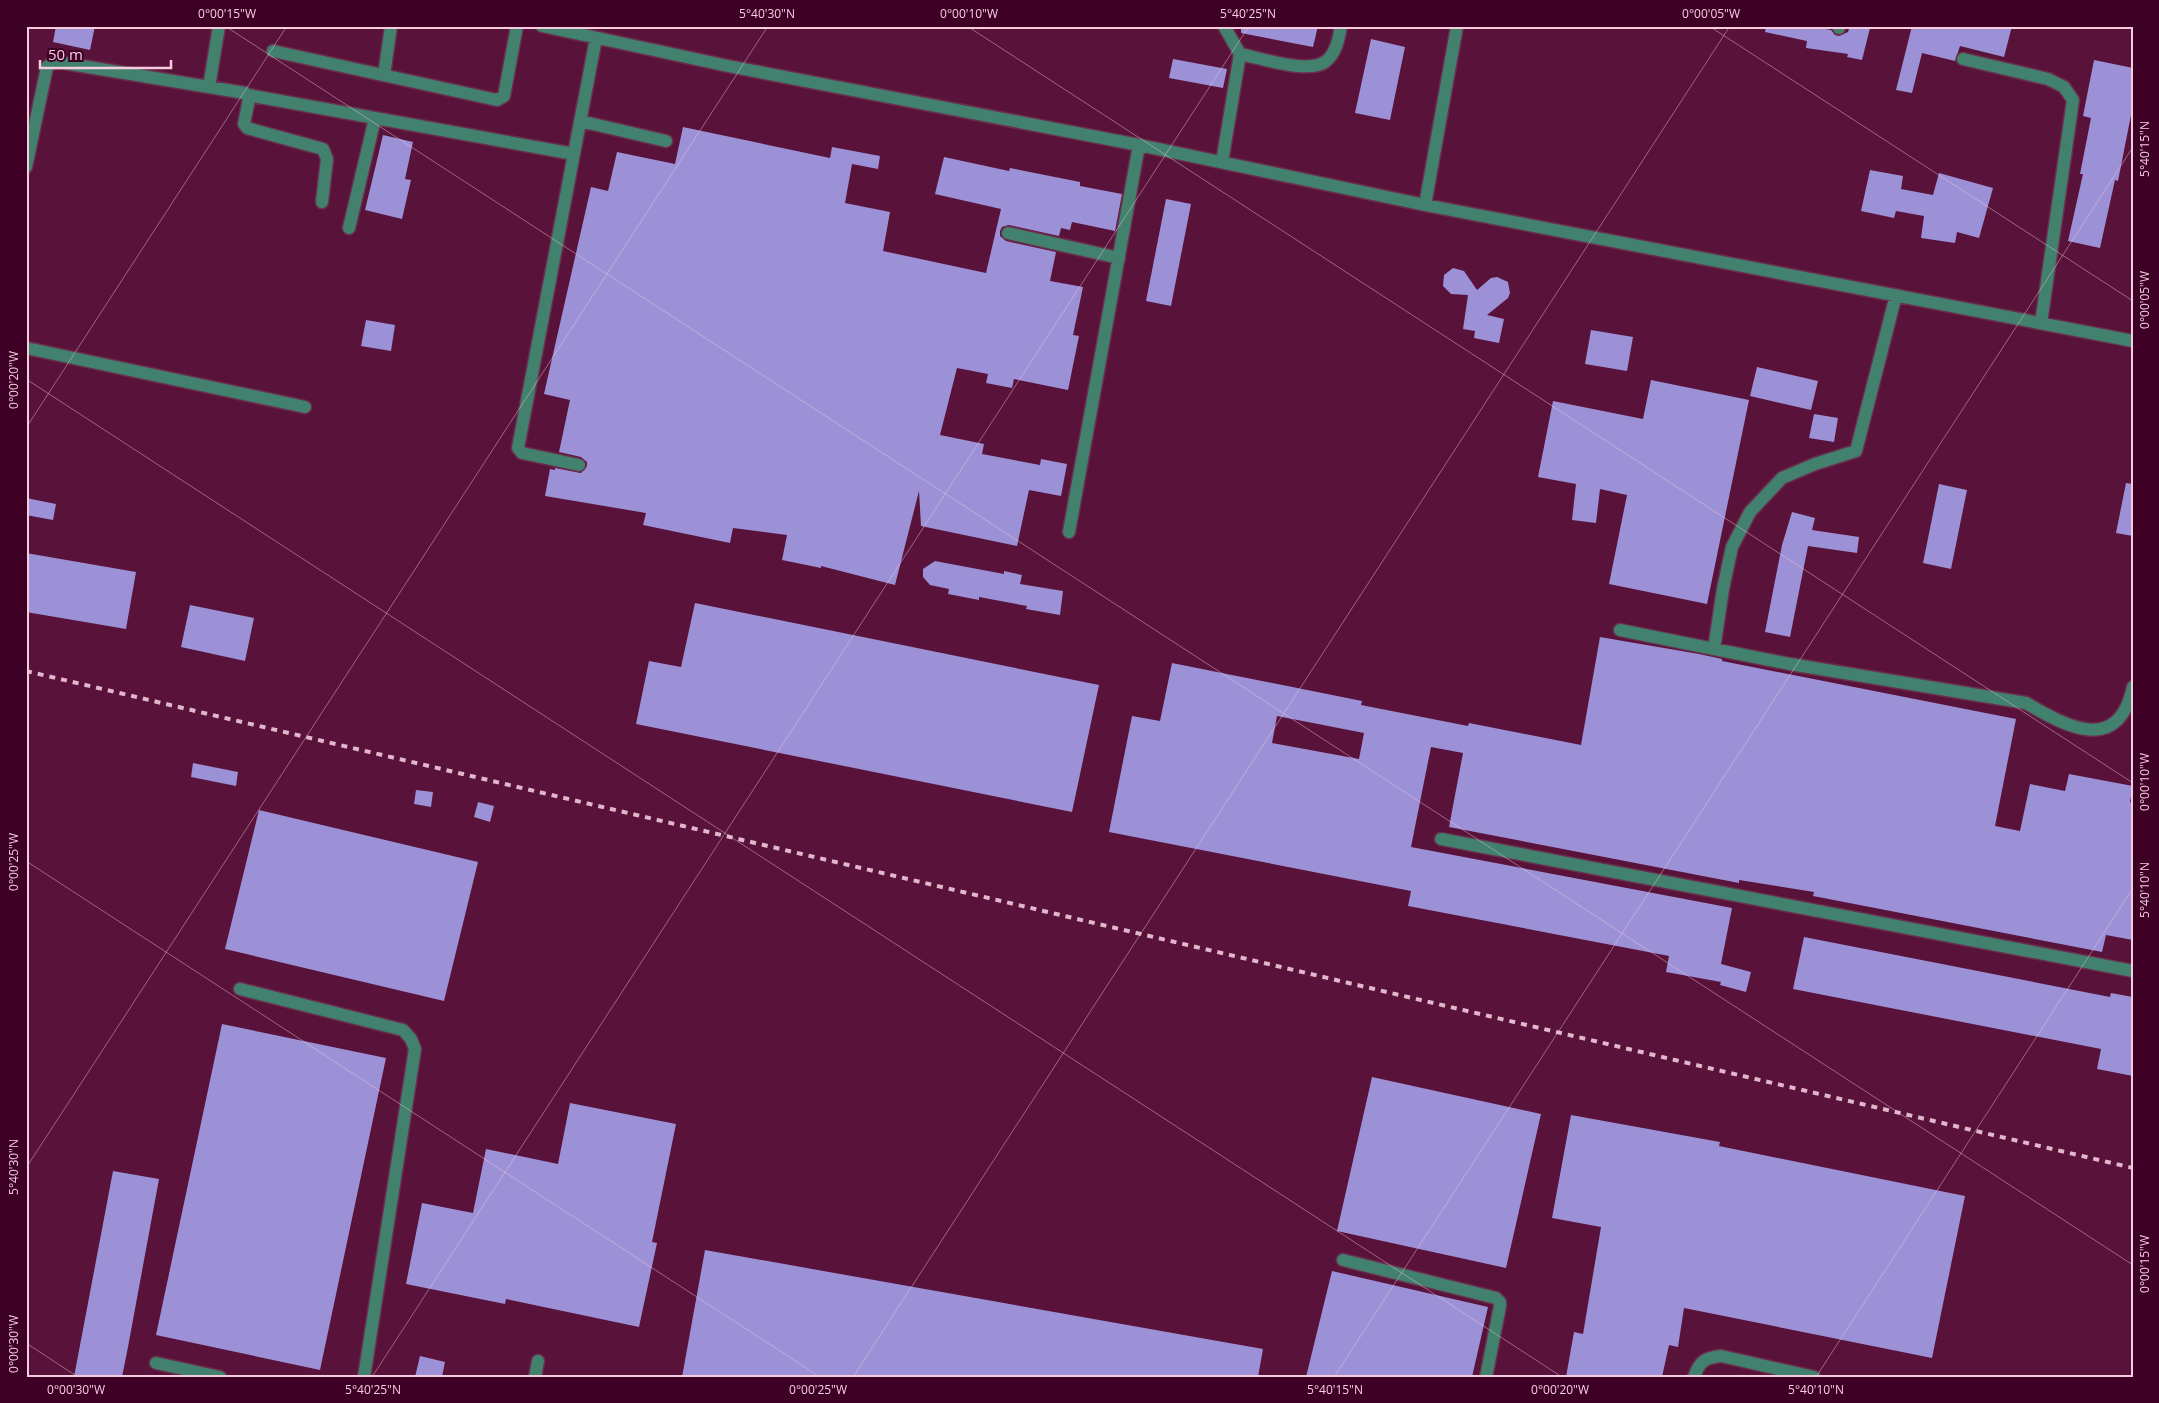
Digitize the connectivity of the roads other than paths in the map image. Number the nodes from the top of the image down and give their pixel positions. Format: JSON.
{"nodes":[{"id":1,"x":219,"y":26,"type":"edge"},
{"id":2,"x":391,"y":26,"type":"edge"},
{"id":3,"x":517,"y":26,"type":"edge"},
{"id":4,"x":542,"y":26,"type":"edge"},
{"id":5,"x":1224,"y":26,"type":"edge"},
{"id":6,"x":1341,"y":26,"type":"edge"},
{"id":7,"x":1457,"y":26,"type":"edge"},
{"id":8,"x":596,"y":38,"type":"junction"},
{"id":9,"x":273,"y":51,"type":"dead end"},
{"id":10,"x":1240,"y":54,"type":"junction"},
{"id":11,"x":1963,"y":59,"type":"dead end"},
{"id":12,"x":384,"y":74,"type":"junction"},
{"id":13,"x":209,"y":87,"type":"junction"},
{"id":14,"x":248,"y":95,"type":"junction"},
{"id":15,"x":374,"y":118,"type":"junction"},
{"id":16,"x":580,"y":121,"type":"junction"},
{"id":17,"x":666,"y":141,"type":"dead end"},
{"id":18,"x":1139,"y":146,"type":"junction"},
{"id":19,"x":574,"y":154,"type":"junction"},
{"id":20,"x":1222,"y":162,"type":"junction"},
{"id":21,"x":26,"y":166,"type":"edge"},
{"id":22,"x":322,"y":202,"type":"dead end"},
{"id":23,"x":1425,"y":205,"type":"junction"},
{"id":24,"x":349,"y":228,"type":"dead end"},
{"id":25,"x":1008,"y":234,"type":"dead end"},
{"id":26,"x":1119,"y":258,"type":"junction"},
{"id":27,"x":1896,"y":295,"type":"junction"},
{"id":28,"x":2041,"y":323,"type":"junction"},
{"id":29,"x":2133,"y":341,"type":"edge"},
{"id":30,"x":26,"y":348,"type":"edge"},
{"id":31,"x":305,"y":407,"type":"dead end"},
{"id":32,"x":579,"y":465,"type":"dead end"},
{"id":33,"x":1070,"y":532,"type":"dead end"},
{"id":34,"x":1620,"y":630,"type":"dead end"},
{"id":35,"x":1714,"y":649,"type":"junction"},
{"id":36,"x":2133,"y":687,"type":"edge"},
{"id":37,"x":1441,"y":839,"type":"dead end"},
{"id":38,"x":2133,"y":971,"type":"edge"},
{"id":39,"x":240,"y":989,"type":"dead end"},
{"id":40,"x":1343,"y":1260,"type":"dead end"},
{"id":41,"x":538,"y":1361,"type":"dead end"},
{"id":42,"x":156,"y":1363,"type":"dead end"},
{"id":43,"x":220,"y":1377,"type":"edge"},
{"id":44,"x":364,"y":1377,"type":"edge"},
{"id":45,"x":535,"y":1377,"type":"edge"},
{"id":46,"x":1486,"y":1377,"type":"edge"},
{"id":47,"x":1694,"y":1377,"type":"edge"},
{"id":48,"x":1814,"y":1377,"type":"edge"}],
"edges":[{"from":1,"to":13,"type":"street"},
{"from":2,"to":12,"type":"street"},
{"from":3,"to":12,"type":"street"},
{"from":4,"to":8,"type":"street"},
{"from":5,"to":10,"type":"street"},
{"from":6,"to":10,"type":"street"},
{"from":7,"to":23,"type":"street"},
{"from":8,"to":16,"type":"street"},
{"from":8,"to":18,"type":"street"},
{"from":9,"to":12,"type":"street"},
{"from":10,"to":20,"type":"street"},
{"from":11,"to":28,"type":"street"},
{"from":13,"to":14,"type":"street"},
{"from":13,"to":21,"type":"street"},
{"from":14,"to":15,"type":"street"},
{"from":14,"to":22,"type":"street"},
{"from":15,"to":19,"type":"street"},
{"from":15,"to":24,"type":"street"},
{"from":16,"to":17,"type":"street"},
{"from":16,"to":19,"type":"street"},
{"from":18,"to":20,"type":"street"},
{"from":18,"to":26,"type":"street"},
{"from":19,"to":32,"type":"street"},
{"from":20,"to":23,"type":"street"},
{"from":23,"to":27,"type":"street"},
{"from":25,"to":26,"type":"street"},
{"from":26,"to":33,"type":"street"},
{"from":27,"to":28,"type":"street"},
{"from":27,"to":35,"type":"street"},
{"from":28,"to":29,"type":"street"},
{"from":30,"to":31,"type":"street"},
{"from":34,"to":35,"type":"street"},
{"from":35,"to":36,"type":"street"},
{"from":37,"to":38,"type":"street"},
{"from":39,"to":44,"type":"street"},
{"from":40,"to":46,"type":"street"},
{"from":41,"to":45,"type":"street"},
{"from":42,"to":43,"type":"street"},
{"from":47,"to":48,"type":"street"}]}
